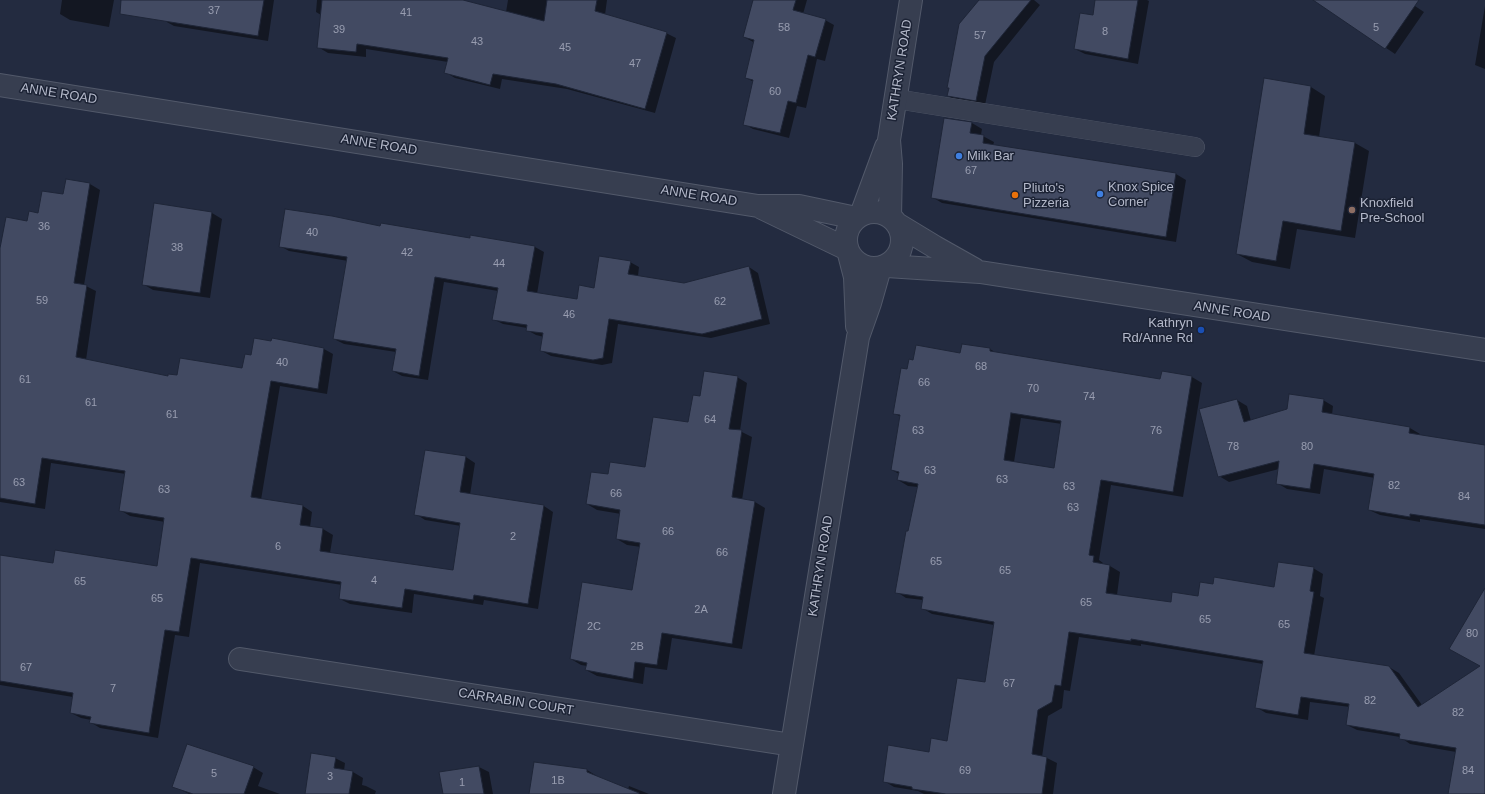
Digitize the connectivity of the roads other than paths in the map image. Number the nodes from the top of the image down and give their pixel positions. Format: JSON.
{"nodes":[{"id":1,"x":911,"y":0,"type":"edge"},
{"id":2,"x":0,"y":85,"type":"edge"},
{"id":3,"x":896,"y":99,"type":"junction"},
{"id":4,"x":889,"y":140,"type":"junction"},
{"id":5,"x":1195,"y":147,"type":"dead end"},
{"id":6,"x":758,"y":206,"type":"junction"},
{"id":7,"x":859,"y":216,"type":"junction"},
{"id":8,"x":894,"y":221,"type":"junction"},
{"id":9,"x":848,"y":252,"type":"junction"},
{"id":10,"x":884,"y":267,"type":"junction"},
{"id":11,"x":980,"y":272,"type":"junction"},
{"id":12,"x":858,"y":337,"type":"junction"},
{"id":13,"x":1485,"y":350,"type":"edge"},
{"id":14,"x":240,"y":659,"type":"dead end"},
{"id":15,"x":792,"y":745,"type":"junction"},
{"id":16,"x":784,"y":794,"type":"edge"}],
"edges":[{"from":1,"to":3,"type":"street","name":"KATHRYN ROAD"},
{"from":2,"to":6,"type":"street","name":"ANNE ROAD"},
{"from":3,"to":4,"type":"street","name":"KATHRYN ROAD"},
{"from":3,"to":5,"type":"lane"},
{"from":4,"to":7,"type":"street","name":"KATHRYN ROAD"},
{"from":4,"to":8,"type":"street","name":"KATHRYN ROAD"},
{"from":6,"to":7,"type":"street","name":"ANNE ROAD"},
{"from":6,"to":9,"type":"street","name":"ANNE ROAD"},
{"from":7,"to":8,"type":"street"},
{"from":7,"to":9,"type":"street"},
{"from":8,"to":10,"type":"street"},
{"from":8,"to":11,"type":"street","name":"ANNE ROAD"},
{"from":9,"to":10,"type":"street"},
{"from":9,"to":12,"type":"street","name":"KATHRYN ROAD"},
{"from":10,"to":11,"type":"street","name":"ANNE ROAD"},
{"from":10,"to":12,"type":"street","name":"KATHRYN ROAD"},
{"from":11,"to":13,"type":"street","name":"ANNE ROAD"},
{"from":12,"to":15,"type":"street","name":"KATHRYN ROAD"},
{"from":14,"to":15,"type":"street","name":"CARRABIN COURT"},
{"from":15,"to":16,"type":"street","name":"KATHRYN ROAD"}]}
